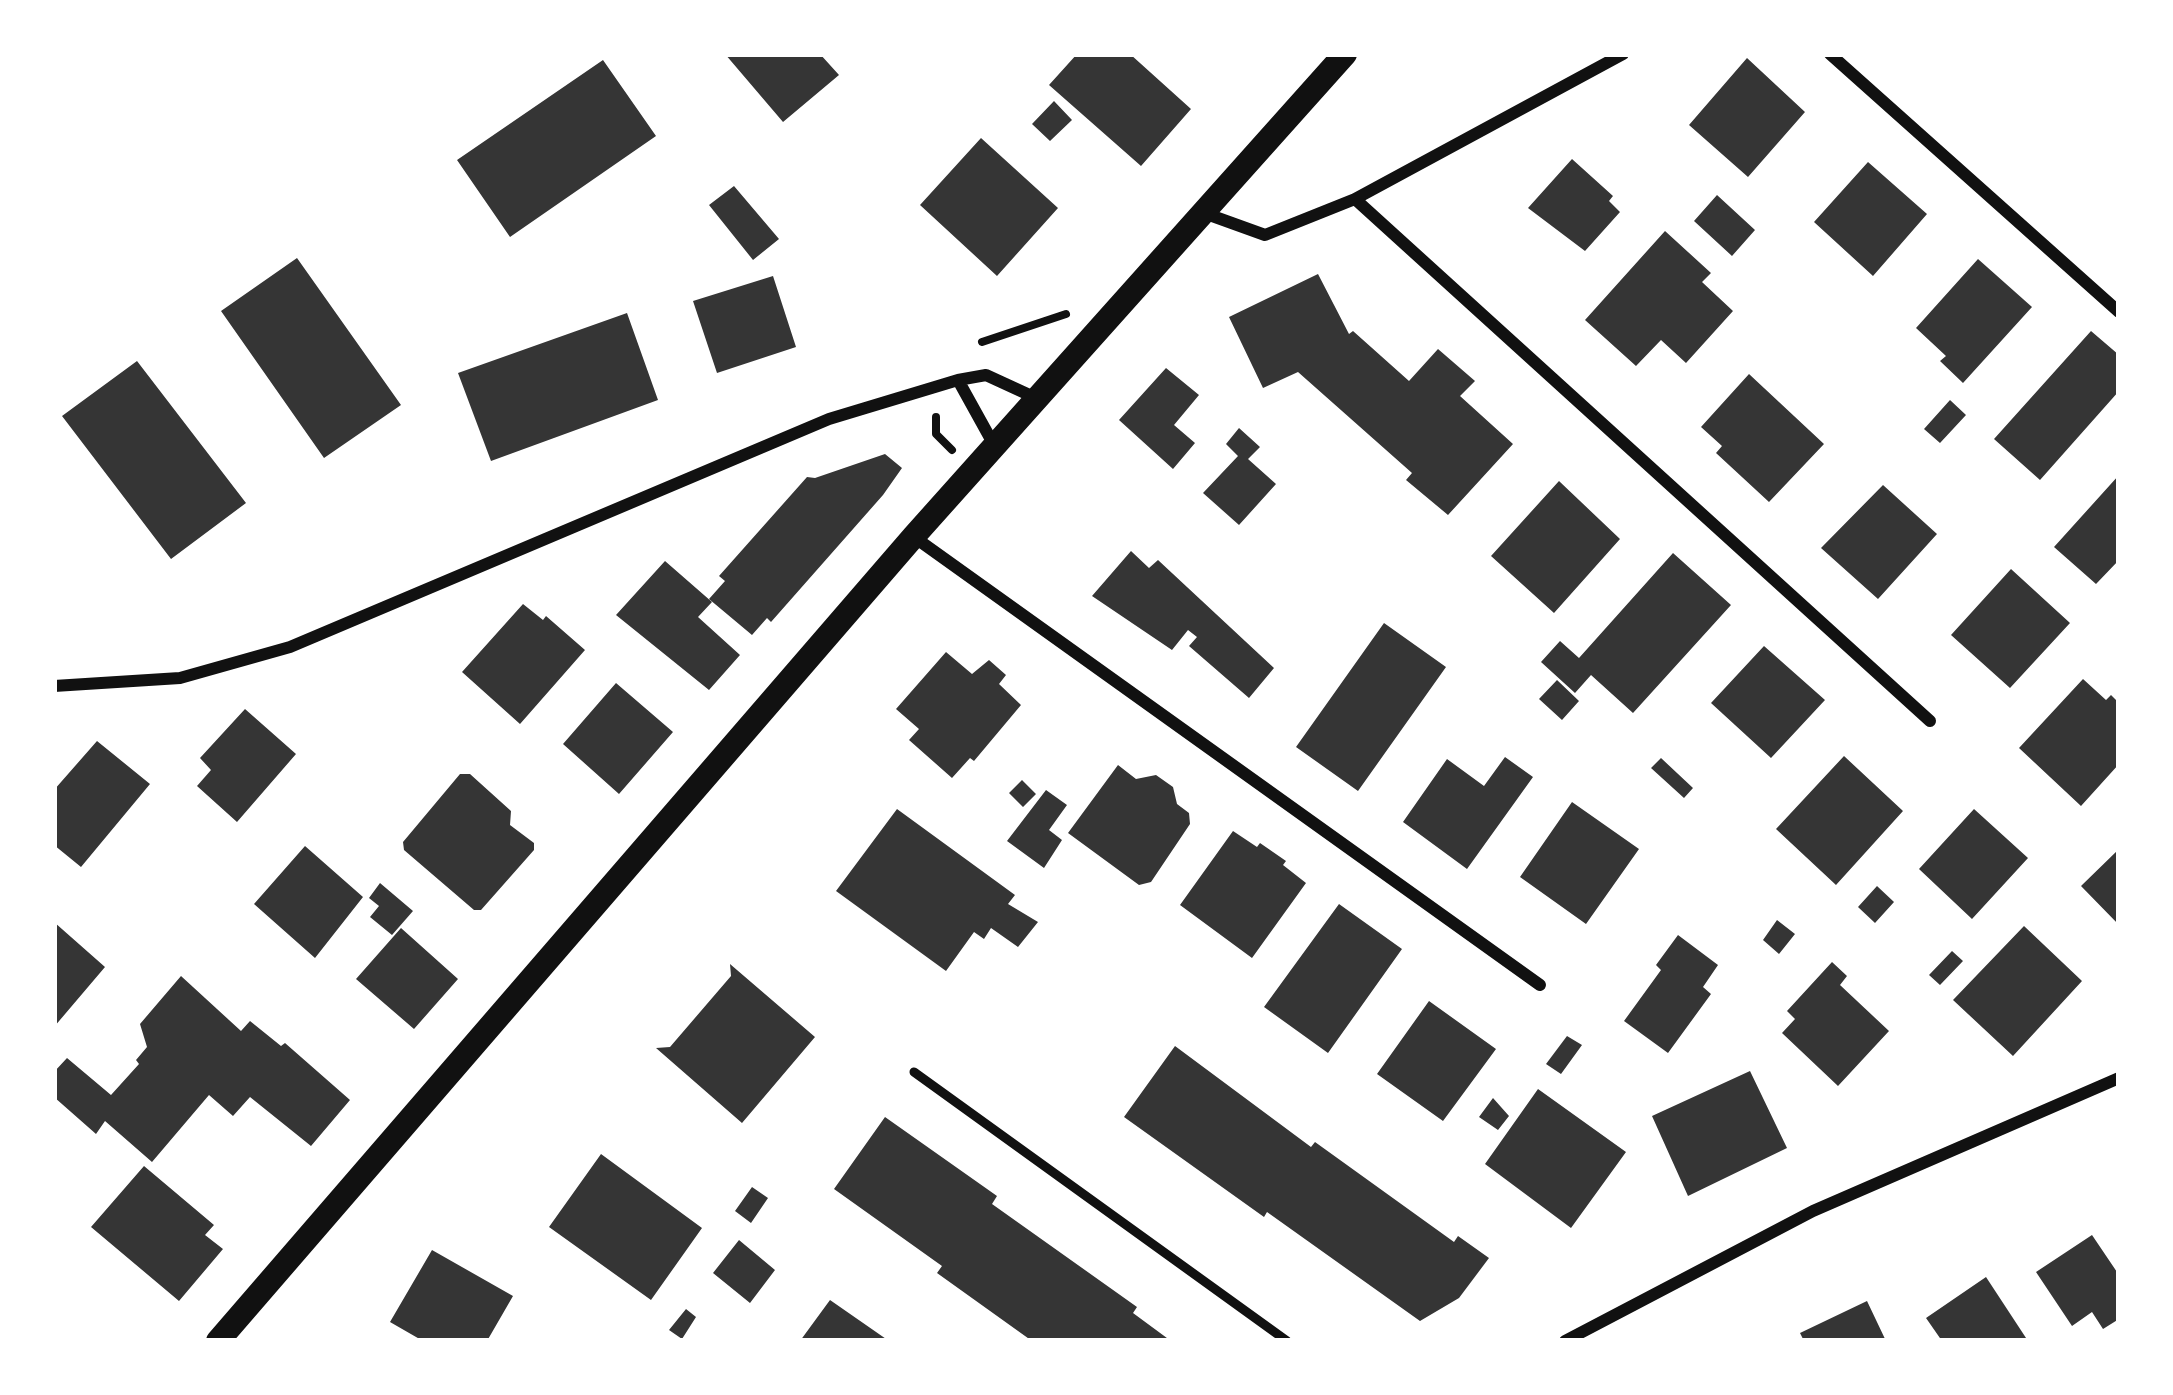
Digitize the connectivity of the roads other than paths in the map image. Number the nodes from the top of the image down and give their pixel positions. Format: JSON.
{"nodes":[{"id":1,"x":1346,"y":54,"type":"edge"},
{"id":2,"x":1623,"y":54,"type":"edge"},
{"id":3,"x":1830,"y":54,"type":"edge"},
{"id":4,"x":1355,"y":199,"type":"junction"},
{"id":5,"x":1204,"y":213,"type":"junction"},
{"id":6,"x":2119,"y":312,"type":"edge"},
{"id":7,"x":958,"y":380,"type":"junction"},
{"id":8,"x":1036,"y":398,"type":"junction"},
{"id":9,"x":994,"y":446,"type":"junction"},
{"id":10,"x":914,"y":536,"type":"junction"},
{"id":11,"x":54,"y":686,"type":"edge"},
{"id":12,"x":1930,"y":721,"type":"dead end"},
{"id":13,"x":1540,"y":985,"type":"dead end"},
{"id":14,"x":914,"y":1072,"type":"dead end"},
{"id":15,"x":2119,"y":1078,"type":"edge"},
{"id":16,"x":218,"y":1341,"type":"edge"},
{"id":17,"x":1287,"y":1341,"type":"edge"},
{"id":18,"x":1565,"y":1341,"type":"edge"}],
"edges":[{"from":1,"to":5,"type":"main road"},
{"from":2,"to":4,"type":"street"},
{"from":3,"to":6,"type":"street"},
{"from":4,"to":5,"type":"street"},
{"from":4,"to":12,"type":"street"},
{"from":5,"to":8,"type":"main road"},
{"from":7,"to":8,"type":"street"},
{"from":7,"to":9,"type":"street"},
{"from":7,"to":11,"type":"street"},
{"from":8,"to":9,"type":"main road"},
{"from":9,"to":10,"type":"main road"},
{"from":10,"to":13,"type":"street"},
{"from":10,"to":16,"type":"main road"},
{"from":14,"to":17,"type":"lane"},
{"from":15,"to":18,"type":"street"}]}
